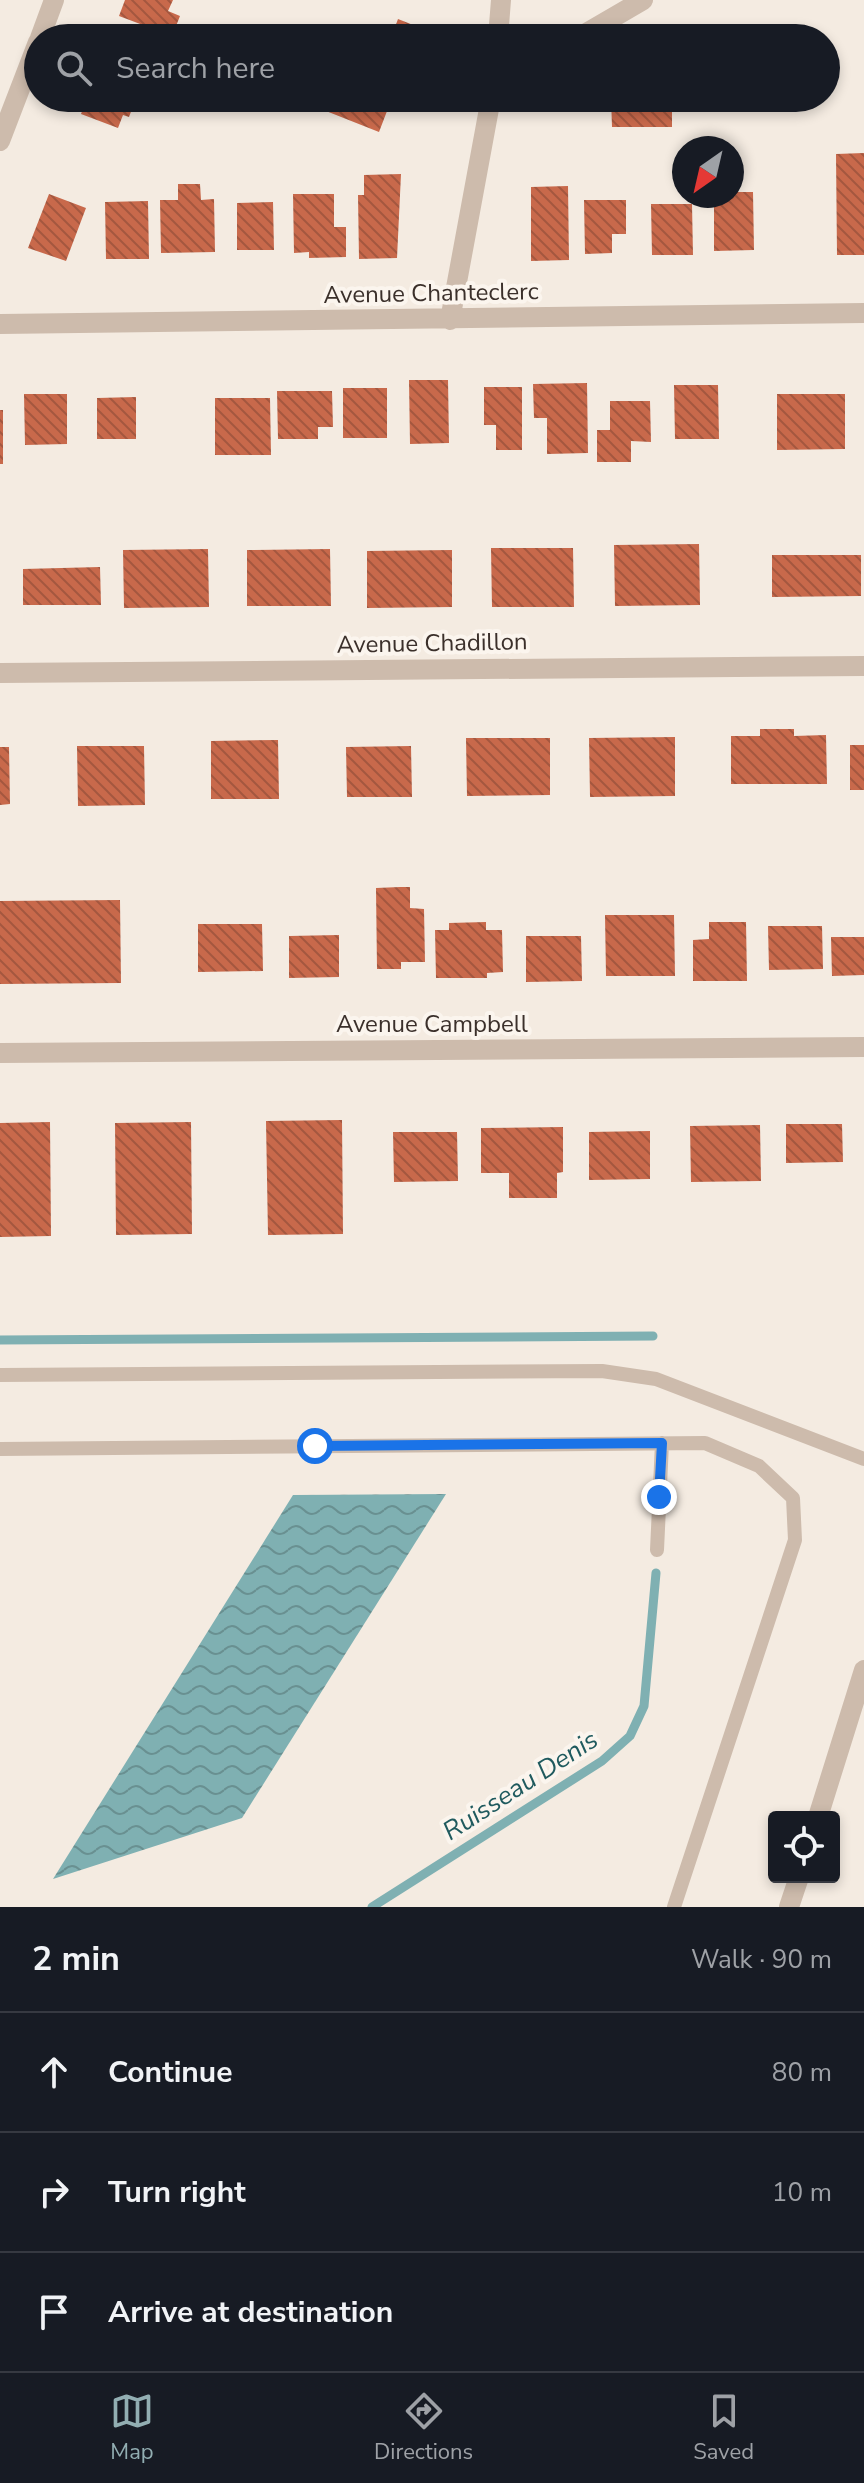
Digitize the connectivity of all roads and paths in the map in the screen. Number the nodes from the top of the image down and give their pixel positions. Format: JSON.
{"nodes":[{"id":1,"x":54,"y":0,"type":"edge"},
{"id":2,"x":501,"y":0,"type":"edge"},
{"id":3,"x":643,"y":0,"type":"edge"},
{"id":4,"x":45,"y":24,"type":"edge"},
{"id":5,"x":499,"y":24,"type":"edge"},
{"id":6,"x":602,"y":24,"type":"edge"},
{"id":7,"x":24,"y":79,"type":"edge"},
{"id":8,"x":488,"y":112,"type":"edge"},
{"id":9,"x":0,"y":141,"type":"edge"},
{"id":10,"x":864,"y":313,"type":"edge"},
{"id":11,"x":450,"y":320,"type":"junction"},
{"id":12,"x":0,"y":324,"type":"edge"},
{"id":13,"x":864,"y":666,"type":"edge"},
{"id":14,"x":0,"y":673,"type":"edge"},
{"id":15,"x":864,"y":1047,"type":"edge"},
{"id":16,"x":0,"y":1053,"type":"edge"},
{"id":17,"x":0,"y":1375,"type":"edge"},
{"id":18,"x":662,"y":1443,"type":"junction"},
{"id":19,"x":0,"y":1449,"type":"edge"},
{"id":20,"x":864,"y":1459,"type":"edge"},
{"id":21,"x":657,"y":1550,"type":"dead end"},
{"id":22,"x":864,"y":1670,"type":"edge"},
{"id":23,"x":820,"y":1811,"type":"edge"},
{"id":24,"x":797,"y":1883,"type":"edge"},
{"id":25,"x":674,"y":1907,"type":"edge"},
{"id":26,"x":789,"y":1907,"type":"edge"}],
"edges":[{"from":1,"to":4,"type":"street"},
{"from":2,"to":5,"type":"street"},
{"from":3,"to":6,"type":"street"},
{"from":7,"to":9,"type":"street"},
{"from":8,"to":11,"type":"street"},
{"from":10,"to":11,"type":"street","name":"Avenue Chanteclerc"},
{"from":11,"to":12,"type":"street","name":"Avenue Chanteclerc"},
{"from":13,"to":14,"type":"street","name":"Avenue Chadillon"},
{"from":15,"to":16,"type":"street","name":"Avenue Campbell"},
{"from":17,"to":20,"type":"lane"},
{"from":18,"to":19,"type":"lane"},
{"from":18,"to":21,"type":"lane"},
{"from":18,"to":25,"type":"lane"},
{"from":22,"to":23,"type":"street"},
{"from":24,"to":26,"type":"street"}]}
